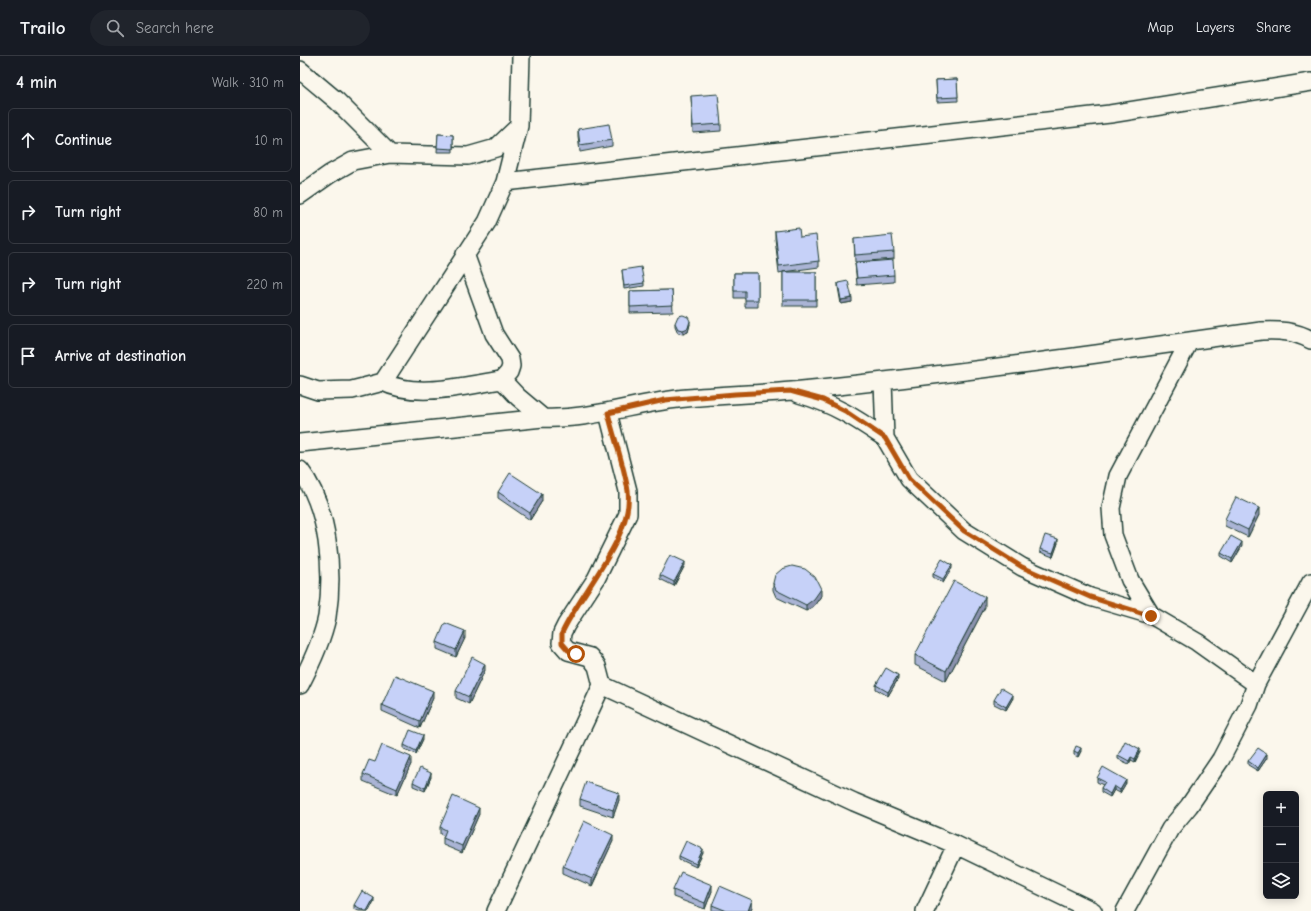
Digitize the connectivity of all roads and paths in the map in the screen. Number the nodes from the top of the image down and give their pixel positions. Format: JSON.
{"nodes":[{"id":1,"x":521,"y":56,"type":"edge"},
{"id":2,"x":300,"y":70,"type":"edge"},
{"id":3,"x":1311,"y":82,"type":"edge"},
{"id":4,"x":519,"y":126,"type":"junction"},
{"id":5,"x":390,"y":154,"type":"junction"},
{"id":6,"x":505,"y":182,"type":"junction"},
{"id":7,"x":300,"y":195,"type":"edge"},
{"id":8,"x":465,"y":254,"type":"junction"},
{"id":9,"x":1311,"y":340,"type":"edge"},
{"id":10,"x":1189,"y":342,"type":"junction"},
{"id":11,"x":502,"y":380,"type":"junction"},
{"id":12,"x":883,"y":381,"type":"junction"},
{"id":13,"x":383,"y":382,"type":"junction"},
{"id":14,"x":300,"y":385,"type":"edge"},
{"id":15,"x":790,"y":391,"type":"junction"},
{"id":16,"x":608,"y":413,"type":"junction"},
{"id":17,"x":543,"y":418,"type":"junction"},
{"id":18,"x":885,"y":438,"type":"junction"},
{"id":19,"x":300,"y":443,"type":"edge"},
{"id":20,"x":300,"y":470,"type":"edge"},
{"id":21,"x":1311,"y":582,"type":"edge"},
{"id":22,"x":1151,"y":616,"type":"junction"},
{"id":23,"x":1256,"y":684,"type":"junction"},
{"id":24,"x":300,"y":685,"type":"edge"},
{"id":25,"x":602,"y":685,"type":"junction"},
{"id":26,"x":956,"y":845,"type":"junction"},
{"id":27,"x":496,"y":911,"type":"edge"},
{"id":28,"x":925,"y":911,"type":"edge"},
{"id":29,"x":1093,"y":911,"type":"edge"},
{"id":30,"x":1124,"y":911,"type":"edge"}],
"edges":[{"from":1,"to":4,"type":"street"},
{"from":2,"to":5,"type":"street"},
{"from":3,"to":6,"type":"street"},
{"from":4,"to":5,"type":"street"},
{"from":4,"to":6,"type":"street"},
{"from":5,"to":7,"type":"street"},
{"from":6,"to":8,"type":"street"},
{"from":8,"to":11,"type":"street"},
{"from":8,"to":13,"type":"street"},
{"from":9,"to":10,"type":"street"},
{"from":10,"to":12,"type":"street"},
{"from":10,"to":22,"type":"street"},
{"from":11,"to":13,"type":"street"},
{"from":11,"to":17,"type":"street"},
{"from":12,"to":15,"type":"street"},
{"from":12,"to":18,"type":"street"},
{"from":13,"to":14,"type":"street"},
{"from":15,"to":16,"type":"street"},
{"from":15,"to":18,"type":"street"},
{"from":16,"to":17,"type":"street"},
{"from":16,"to":25,"type":"street"},
{"from":17,"to":19,"type":"street"},
{"from":18,"to":22,"type":"street"},
{"from":20,"to":24,"type":"street"},
{"from":21,"to":23,"type":"street"},
{"from":22,"to":23,"type":"street"},
{"from":23,"to":30,"type":"street"},
{"from":25,"to":26,"type":"street"},
{"from":25,"to":27,"type":"street"},
{"from":26,"to":28,"type":"street"},
{"from":26,"to":29,"type":"street"}]}
